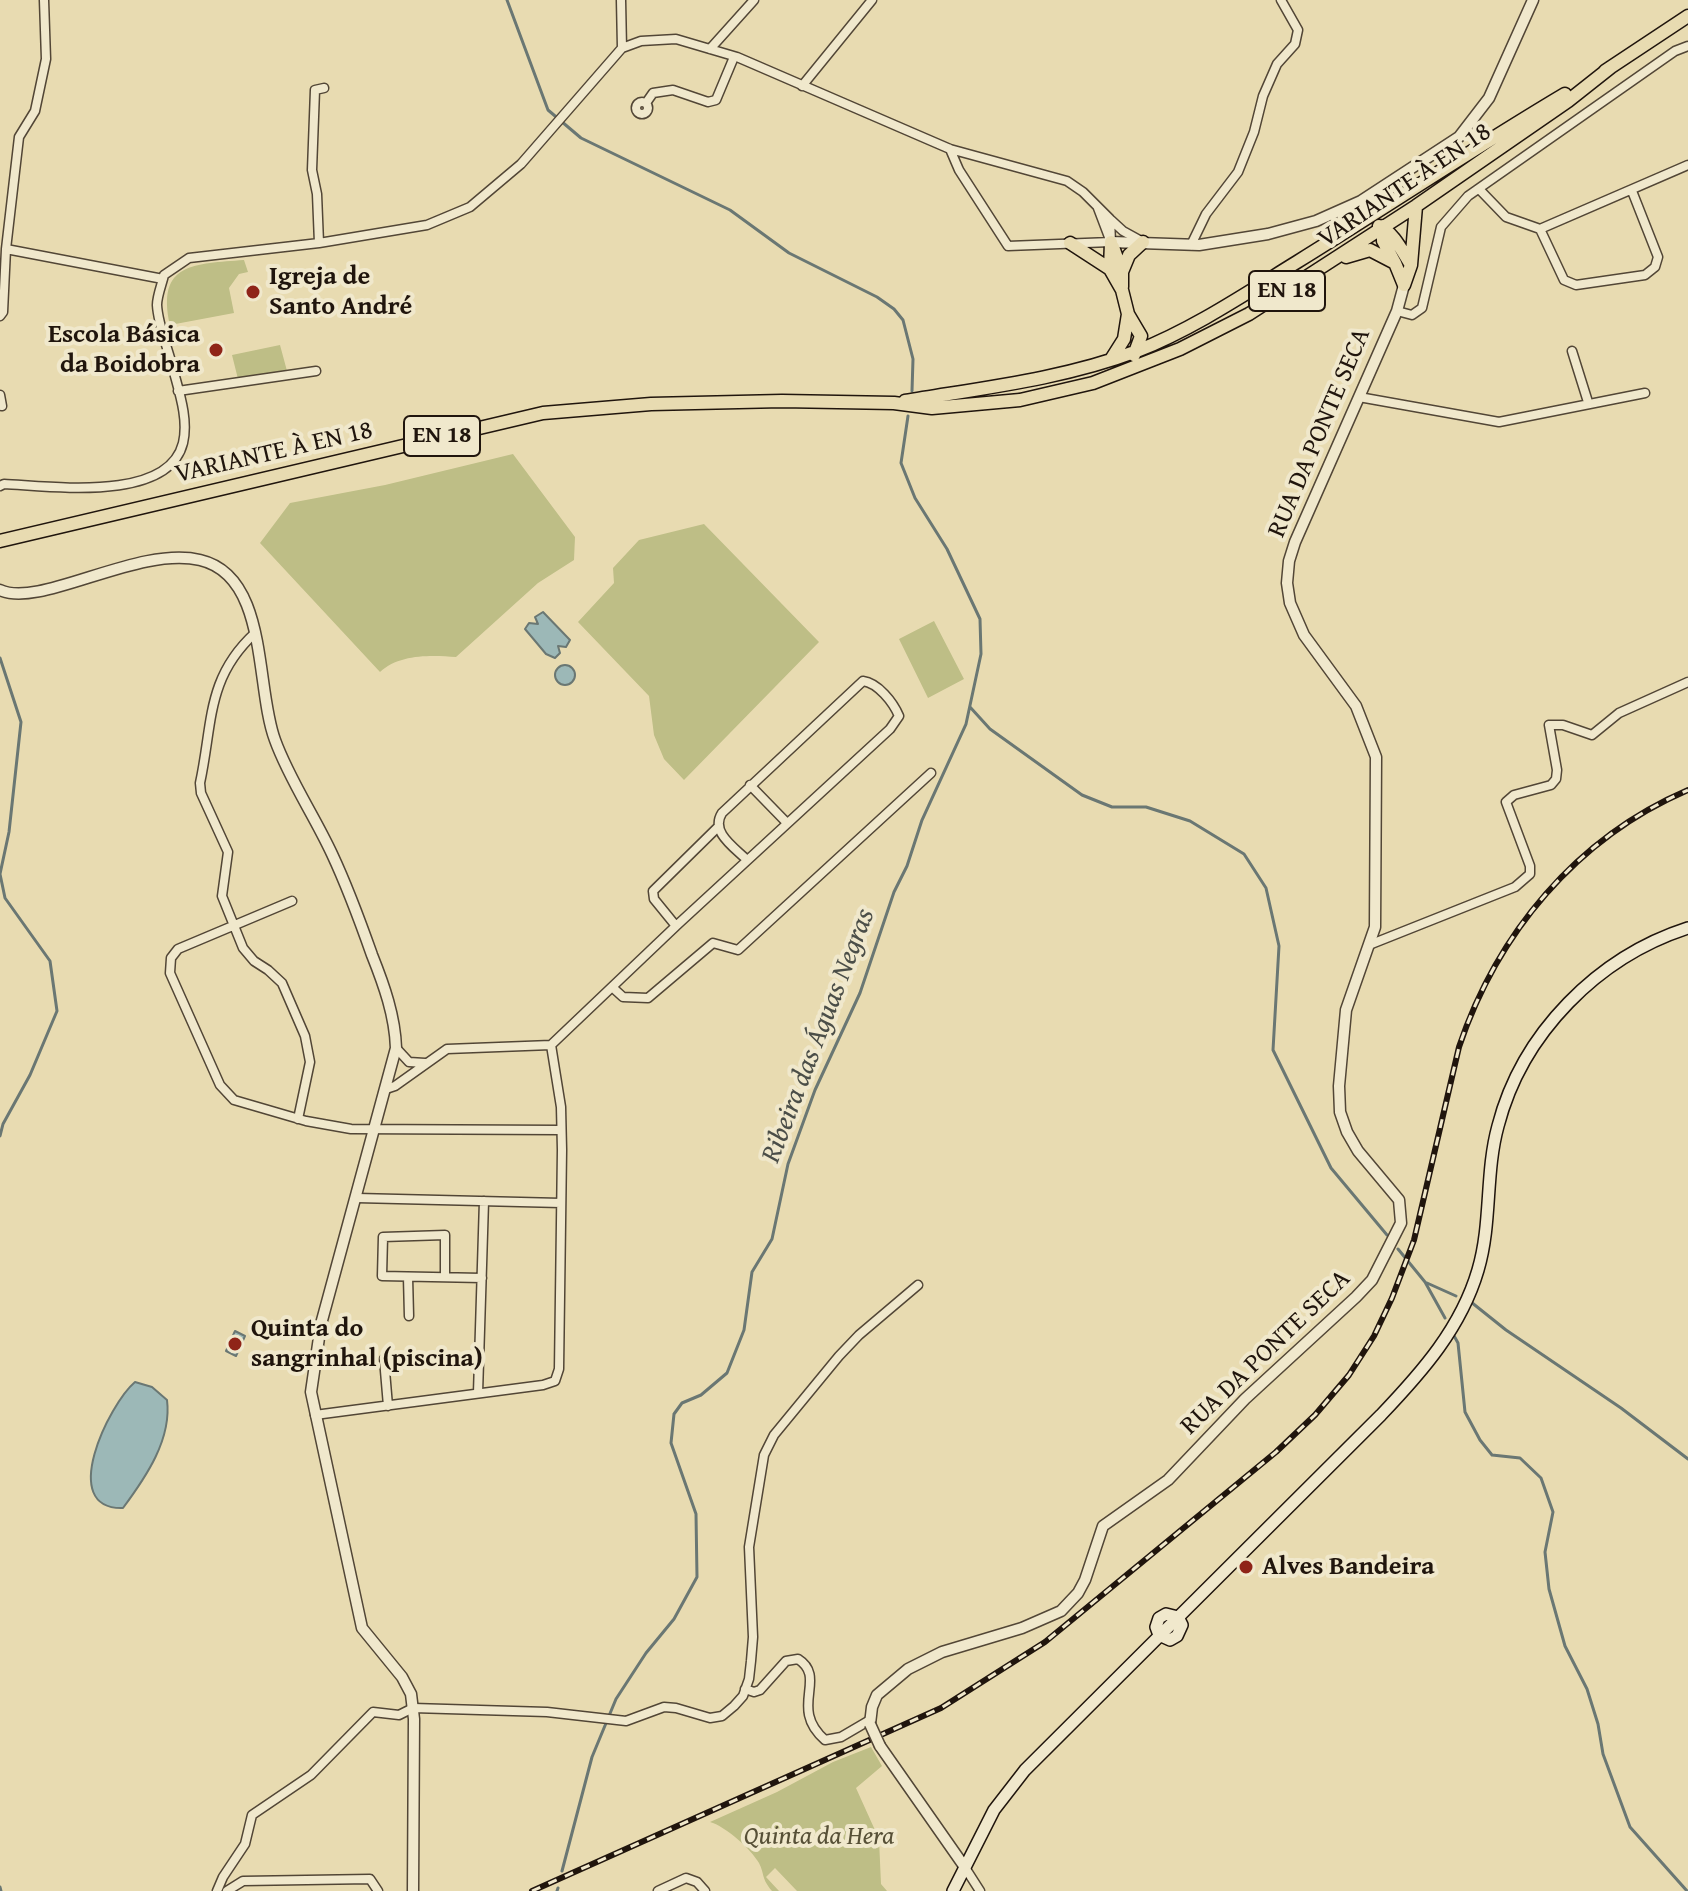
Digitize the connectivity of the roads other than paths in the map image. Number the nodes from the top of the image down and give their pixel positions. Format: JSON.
{"nodes":[{"id":1,"x":44,"y":0,"type":"edge"},
{"id":2,"x":621,"y":0,"type":"edge"},
{"id":3,"x":754,"y":0,"type":"edge"},
{"id":4,"x":872,"y":0,"type":"edge"},
{"id":5,"x":1281,"y":0,"type":"edge"},
{"id":6,"x":1533,"y":0,"type":"edge"},
{"id":7,"x":1688,"y":16,"type":"edge"},
{"id":8,"x":1688,"y":46,"type":"edge"},
{"id":9,"x":622,"y":48,"type":"junction"},
{"id":10,"x":710,"y":49,"type":"junction"},
{"id":11,"x":734,"y":57,"type":"junction"},
{"id":12,"x":1611,"y":67,"type":"junction"},
{"id":13,"x":802,"y":86,"type":"junction"},
{"id":14,"x":324,"y":88,"type":"dead end"},
{"id":15,"x":646,"y":103,"type":"dead end"},
{"id":16,"x":950,"y":149,"type":"junction"},
{"id":17,"x":1688,"y":165,"type":"edge"},
{"id":18,"x":1479,"y":189,"type":"junction"},
{"id":19,"x":1632,"y":191,"type":"junction"},
{"id":20,"x":1401,"y":195,"type":"junction"},
{"id":21,"x":0,"y":199,"type":"edge"},
{"id":22,"x":11,"y":200,"type":"junction"},
{"id":23,"x":1416,"y":206,"type":"junction"},
{"id":24,"x":1106,"y":220,"type":"junction"},
{"id":25,"x":1355,"y":226,"type":"junction"},
{"id":26,"x":1383,"y":226,"type":"junction"},
{"id":27,"x":1540,"y":229,"type":"junction"},
{"id":28,"x":4,"y":237,"type":"edge"},
{"id":29,"x":1111,"y":242,"type":"junction"},
{"id":30,"x":1143,"y":242,"type":"junction"},
{"id":31,"x":319,"y":243,"type":"junction"},
{"id":32,"x":1070,"y":243,"type":"junction"},
{"id":33,"x":1089,"y":243,"type":"junction"},
{"id":34,"x":1191,"y":245,"type":"junction"},
{"id":35,"x":6,"y":249,"type":"junction"},
{"id":36,"x":1337,"y":259,"type":"junction"},
{"id":37,"x":1395,"y":263,"type":"junction"},
{"id":38,"x":1411,"y":265,"type":"junction"},
{"id":39,"x":1116,"y":270,"type":"junction"},
{"id":40,"x":163,"y":279,"type":"junction"},
{"id":41,"x":1404,"y":285,"type":"junction"},
{"id":42,"x":1397,"y":311,"type":"junction"},
{"id":43,"x":2,"y":314,"type":"edge"},
{"id":44,"x":1128,"y":314,"type":"junction"},
{"id":45,"x":1138,"y":328,"type":"junction"},
{"id":46,"x":1165,"y":337,"type":"junction"},
{"id":47,"x":1124,"y":339,"type":"junction"},
{"id":48,"x":1137,"y":351,"type":"junction"},
{"id":49,"x":1572,"y":351,"type":"dead end"},
{"id":50,"x":1112,"y":358,"type":"junction"},
{"id":51,"x":1151,"y":360,"type":"junction"},
{"id":52,"x":316,"y":371,"type":"dead end"},
{"id":53,"x":1123,"y":371,"type":"junction"},
{"id":54,"x":178,"y":391,"type":"junction"},
{"id":55,"x":1645,"y":393,"type":"dead end"},
{"id":56,"x":0,"y":395,"type":"edge"},
{"id":57,"x":1359,"y":397,"type":"junction"},
{"id":58,"x":1588,"y":402,"type":"junction"},
{"id":59,"x":894,"y":403,"type":"junction"},
{"id":60,"x":2,"y":406,"type":"dead end"},
{"id":61,"x":0,"y":486,"type":"edge"},
{"id":62,"x":0,"y":541,"type":"edge"},
{"id":63,"x":0,"y":590,"type":"edge"},
{"id":64,"x":255,"y":633,"type":"junction"},
{"id":65,"x":1688,"y":682,"type":"edge"},
{"id":66,"x":931,"y":773,"type":"dead end"},
{"id":67,"x":750,"y":785,"type":"junction"},
{"id":68,"x":787,"y":823,"type":"junction"},
{"id":69,"x":718,"y":827,"type":"junction"},
{"id":70,"x":747,"y":860,"type":"junction"},
{"id":71,"x":292,"y":901,"type":"dead end"},
{"id":72,"x":234,"y":925,"type":"junction"},
{"id":73,"x":676,"y":926,"type":"junction"},
{"id":74,"x":1688,"y":928,"type":"edge"},
{"id":75,"x":1369,"y":945,"type":"junction"},
{"id":76,"x":612,"y":987,"type":"junction"},
{"id":77,"x":551,"y":1045,"type":"junction"},
{"id":78,"x":396,"y":1048,"type":"junction"},
{"id":79,"x":426,"y":1063,"type":"junction"},
{"id":80,"x":386,"y":1089,"type":"junction"},
{"id":81,"x":298,"y":1119,"type":"junction"},
{"id":82,"x":377,"y":1128,"type":"junction"},
{"id":83,"x":561,"y":1130,"type":"junction"},
{"id":84,"x":357,"y":1198,"type":"junction"},
{"id":85,"x":484,"y":1201,"type":"junction"},
{"id":86,"x":561,"y":1203,"type":"junction"},
{"id":87,"x":408,"y":1277,"type":"junction"},
{"id":88,"x":445,"y":1277,"type":"junction"},
{"id":89,"x":482,"y":1278,"type":"junction"},
{"id":90,"x":918,"y":1285,"type":"dead end"},
{"id":91,"x":409,"y":1316,"type":"dead end"},
{"id":92,"x":441,"y":1358,"type":"dead end"},
{"id":93,"x":478,"y":1393,"type":"junction"},
{"id":94,"x":388,"y":1406,"type":"junction"},
{"id":95,"x":315,"y":1415,"type":"junction"},
{"id":96,"x":1178,"y":1617,"type":"junction"},
{"id":97,"x":1159,"y":1635,"type":"junction"},
{"id":98,"x":745,"y":1689,"type":"junction"},
{"id":99,"x":413,"y":1708,"type":"junction"},
{"id":100,"x":870,"y":1722,"type":"junction"},
{"id":101,"x":964,"y":1866,"type":"junction"},
{"id":102,"x":217,"y":1891,"type":"edge"},
{"id":103,"x":227,"y":1891,"type":"edge"},
{"id":104,"x":378,"y":1891,"type":"edge"},
{"id":105,"x":413,"y":1891,"type":"edge"},
{"id":106,"x":658,"y":1891,"type":"edge"},
{"id":107,"x":705,"y":1891,"type":"edge"},
{"id":108,"x":953,"y":1891,"type":"edge"},
{"id":109,"x":980,"y":1891,"type":"edge"}],
"edges":[{"from":1,"to":22,"type":"street"},
{"from":2,"to":9,"type":"street"},
{"from":3,"to":10,"type":"street"},
{"from":4,"to":13,"type":"street"},
{"from":5,"to":34,"type":"street"},
{"from":6,"to":34,"type":"street"},
{"from":7,"to":12,"type":"main road","name":"VARIANTE À EN 18","number":"EN 18"},
{"from":8,"to":18,"type":"street"},
{"from":9,"to":10,"type":"street"},
{"from":9,"to":31,"type":"street"},
{"from":10,"to":11,"type":"street"},
{"from":11,"to":13,"type":"street"},
{"from":11,"to":15,"type":"street"},
{"from":12,"to":20,"type":"main road","name":"VARIANTE À EN 18","number":"EN 18"},
{"from":12,"to":23,"type":"main road","name":"VARIANTE À EN 18","number":"EN 18"},
{"from":13,"to":16,"type":"street"},
{"from":14,"to":31,"type":"street"},
{"from":16,"to":24,"type":"street"},
{"from":16,"to":32,"type":"street"},
{"from":17,"to":19,"type":"street"},
{"from":18,"to":27,"type":"street"},
{"from":18,"to":42,"type":"street"},
{"from":19,"to":27,"type":"street"},
{"from":19,"to":27,"type":"street"},
{"from":20,"to":25,"type":"main road","name":"VARIANTE À EN 18","number":"EN 18"},
{"from":20,"to":26,"type":"main road"},
{"from":21,"to":22,"type":"street"},
{"from":22,"to":28,"type":"street"},
{"from":23,"to":26,"type":"main road","name":"VARIANTE À EN 18","number":"EN 18"},
{"from":23,"to":38,"type":"main road"},
{"from":24,"to":29,"type":"street"},
{"from":24,"to":30,"type":"street"},
{"from":24,"to":33,"type":"street"},
{"from":25,"to":26,"type":"main road"},
{"from":25,"to":46,"type":"main road","name":"VARIANTE À EN 18","number":"EN 18"},
{"from":26,"to":36,"type":"main road","name":"VARIANTE À EN 18","number":"EN 18"},
{"from":26,"to":37,"type":"main road"},
{"from":26,"to":38,"type":"main road"},
{"from":28,"to":35,"type":"street"},
{"from":29,"to":30,"type":"street"},
{"from":29,"to":33,"type":"street"},
{"from":29,"to":39,"type":"main road"},
{"from":30,"to":34,"type":"street"},
{"from":30,"to":39,"type":"main road"},
{"from":31,"to":40,"type":"street"},
{"from":32,"to":33,"type":"street"},
{"from":32,"to":39,"type":"main road"},
{"from":35,"to":40,"type":"street"},
{"from":35,"to":43,"type":"street"},
{"from":36,"to":37,"type":"main road"},
{"from":36,"to":51,"type":"main road","name":"VARIANTE À EN 18","number":"EN 18"},
{"from":37,"to":41,"type":"main road"},
{"from":38,"to":41,"type":"main road"},
{"from":39,"to":44,"type":"main road"},
{"from":40,"to":54,"type":"street"},
{"from":41,"to":42,"type":"street","name":"RUA DA PONTE SECA"},
{"from":42,"to":57,"type":"street","name":"RUA DA PONTE SECA"},
{"from":44,"to":45,"type":"main road"},
{"from":44,"to":47,"type":"main road"},
{"from":45,"to":46,"type":"main road"},
{"from":45,"to":48,"type":"main road"},
{"from":46,"to":48,"type":"main road","name":"VARIANTE À EN 18","number":"EN 18"},
{"from":47,"to":48,"type":"main road"},
{"from":47,"to":50,"type":"main road"},
{"from":48,"to":50,"type":"main road","name":"VARIANTE À EN 18","number":"EN 18"},
{"from":48,"to":51,"type":"main road"},
{"from":48,"to":53,"type":"main road"},
{"from":49,"to":58,"type":"street"},
{"from":50,"to":59,"type":"main road","name":"VARIANTE À EN 18","number":"EN 18"},
{"from":51,"to":53,"type":"main road","name":"VARIANTE À EN 18","number":"EN 18"},
{"from":52,"to":54,"type":"street"},
{"from":53,"to":59,"type":"main road","name":"VARIANTE À EN 18","number":"EN 18"},
{"from":54,"to":61,"type":"street"},
{"from":55,"to":58,"type":"street"},
{"from":56,"to":60,"type":"street"},
{"from":57,"to":58,"type":"street"},
{"from":57,"to":75,"type":"street","name":"RUA DA PONTE SECA"},
{"from":59,"to":62,"type":"main road","name":"VARIANTE À EN 18","number":"EN 18"},
{"from":63,"to":64,"type":"street"},
{"from":64,"to":72,"type":"street"},
{"from":64,"to":78,"type":"street"},
{"from":65,"to":75,"type":"street"},
{"from":66,"to":76,"type":"street"},
{"from":67,"to":68,"type":"street"},
{"from":67,"to":68,"type":"street"},
{"from":67,"to":69,"type":"street"},
{"from":68,"to":70,"type":"street"},
{"from":69,"to":70,"type":"street"},
{"from":69,"to":73,"type":"street"},
{"from":70,"to":73,"type":"street"},
{"from":71,"to":72,"type":"street"},
{"from":72,"to":81,"type":"street"},
{"from":72,"to":81,"type":"street"},
{"from":73,"to":76,"type":"street"},
{"from":74,"to":96,"type":"main road"},
{"from":75,"to":100,"type":"street","name":"RUA DA PONTE SECA"},
{"from":76,"to":77,"type":"street"},
{"from":77,"to":79,"type":"street"},
{"from":77,"to":83,"type":"street"},
{"from":78,"to":79,"type":"street"},
{"from":78,"to":80,"type":"street"},
{"from":79,"to":80,"type":"street"},
{"from":80,"to":82,"type":"street"},
{"from":81,"to":82,"type":"street"},
{"from":82,"to":83,"type":"street"},
{"from":82,"to":84,"type":"street"},
{"from":83,"to":86,"type":"street"},
{"from":84,"to":85,"type":"street"},
{"from":84,"to":95,"type":"street"},
{"from":85,"to":86,"type":"street"},
{"from":85,"to":89,"type":"street"},
{"from":86,"to":93,"type":"street"},
{"from":87,"to":88,"type":"street"},
{"from":87,"to":88,"type":"street"},
{"from":87,"to":91,"type":"street"},
{"from":88,"to":89,"type":"street"},
{"from":89,"to":93,"type":"street"},
{"from":90,"to":98,"type":"street"},
{"from":92,"to":94,"type":"street"},
{"from":93,"to":94,"type":"street"},
{"from":94,"to":95,"type":"street"},
{"from":95,"to":99,"type":"street"},
{"from":96,"to":97,"type":"main road"},
{"from":96,"to":97,"type":"main road"},
{"from":97,"to":101,"type":"main road"},
{"from":98,"to":99,"type":"street"},
{"from":98,"to":100,"type":"street"},
{"from":99,"to":102,"type":"street"},
{"from":99,"to":105,"type":"street"},
{"from":100,"to":101,"type":"street","bridge":true},
{"from":101,"to":108,"type":"main road"},
{"from":101,"to":109,"type":"street"},
{"from":103,"to":104,"type":"street"},
{"from":106,"to":107,"type":"street"}]}
